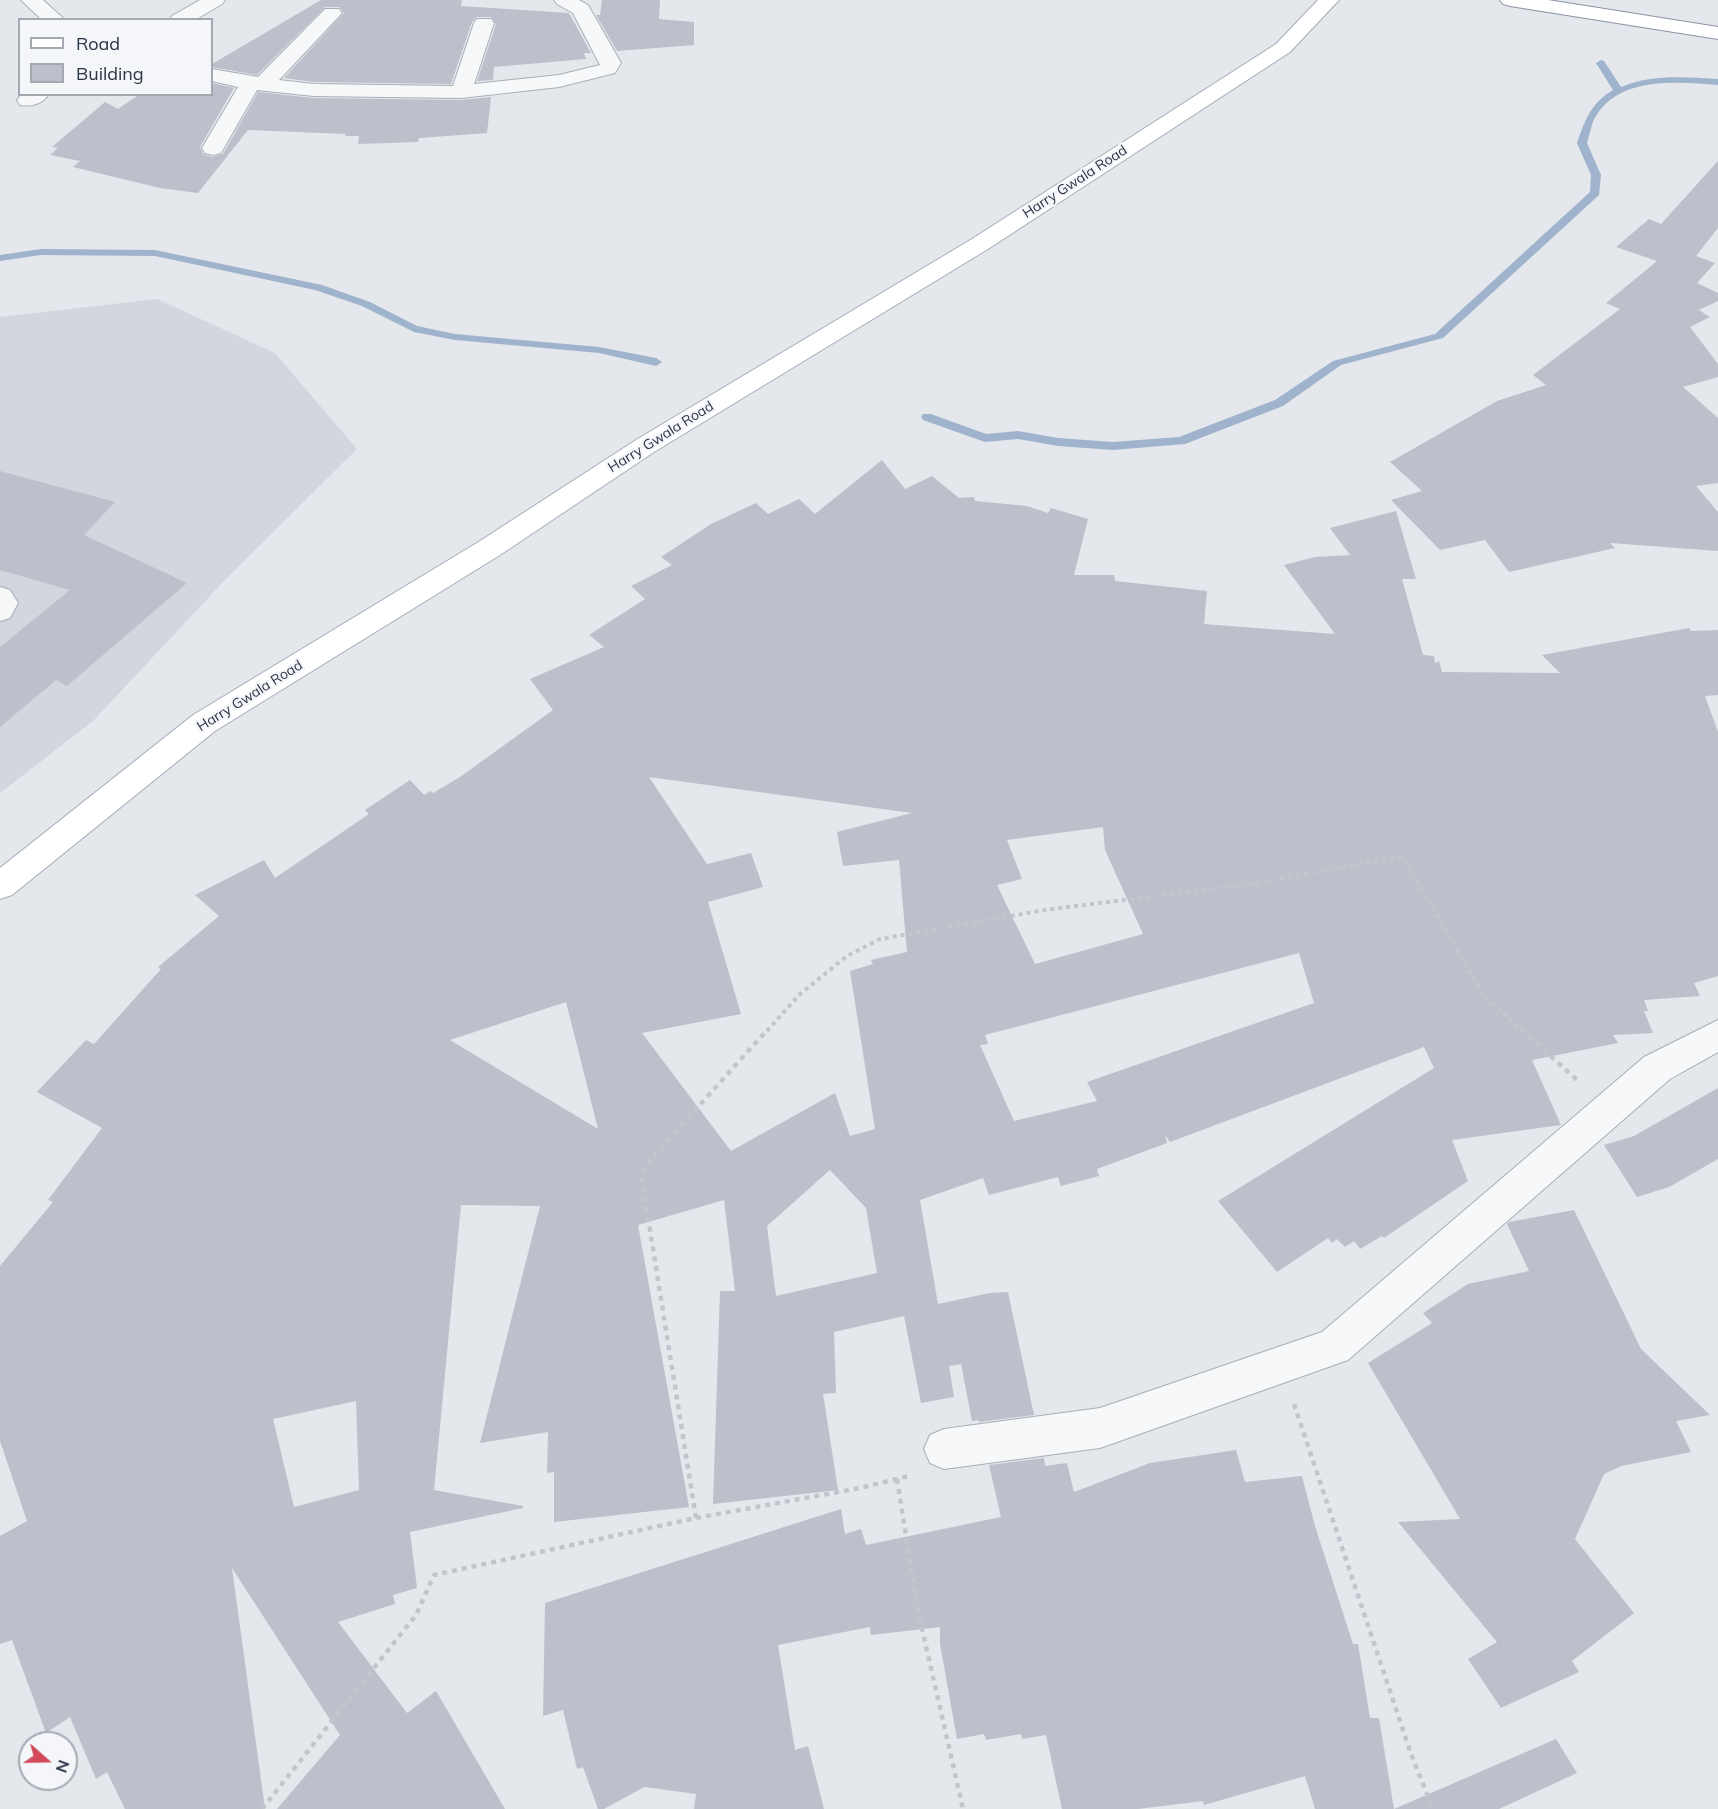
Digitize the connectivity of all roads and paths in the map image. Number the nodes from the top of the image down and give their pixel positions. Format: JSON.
{"nodes":[{"id":1,"x":32,"y":0,"type":"edge"},
{"id":2,"x":215,"y":0,"type":"edge"},
{"id":3,"x":564,"y":0,"type":"edge"},
{"id":4,"x":1329,"y":0,"type":"edge"},
{"id":5,"x":1510,"y":0,"type":"edge"},
{"id":6,"x":332,"y":13,"type":"dead end"},
{"id":7,"x":53,"y":18,"type":"edge"},
{"id":8,"x":183,"y":18,"type":"edge"},
{"id":9,"x":484,"y":23,"type":"dead end"},
{"id":10,"x":1718,"y":33,"type":"edge"},
{"id":11,"x":213,"y":75,"type":"edge"},
{"id":12,"x":256,"y":84,"type":"junction"},
{"id":13,"x":461,"y":92,"type":"junction"},
{"id":14,"x":213,"y":148,"type":"dead end"},
{"id":15,"x":0,"y":597,"type":"edge"},
{"id":16,"x":0,"y":611,"type":"edge"},
{"id":17,"x":0,"y":886,"type":"edge"},
{"id":18,"x":1718,"y":1035,"type":"edge"},
{"id":19,"x":1608,"y":1110,"type":"junction"},
{"id":20,"x":1279,"y":1366,"type":"junction"},
{"id":21,"x":944,"y":1449,"type":"joint"},
{"id":22,"x":897,"y":1479,"type":"junction"},
{"id":23,"x":696,"y":1518,"type":"junction"},
{"id":24,"x":262,"y":1809,"type":"edge"},
{"id":25,"x":963,"y":1809,"type":"edge"},
{"id":26,"x":1434,"y":1809,"type":"edge"}],
"edges":[{"from":1,"to":7,"type":"street"},
{"from":2,"to":8,"type":"street"},
{"from":3,"to":13,"type":"street"},
{"from":4,"to":17,"type":"main road","name":"Harry Gwala Road"},
{"from":5,"to":10,"type":"main road"},
{"from":6,"to":12,"type":"street"},
{"from":9,"to":13,"type":"street"},
{"from":11,"to":12,"type":"street"},
{"from":12,"to":13,"type":"street"},
{"from":12,"to":14,"type":"street"},
{"from":15,"to":16,"type":"street"},
{"from":18,"to":19,"type":"street"},
{"from":19,"to":20,"type":"street"},
{"from":19,"to":23,"type":"path"},
{"from":20,"to":21,"type":"street"},
{"from":20,"to":26,"type":"path"},
{"from":21,"to":22,"type":"path"},
{"from":22,"to":23,"type":"path"},
{"from":22,"to":25,"type":"path"},
{"from":23,"to":24,"type":"path"}]}
